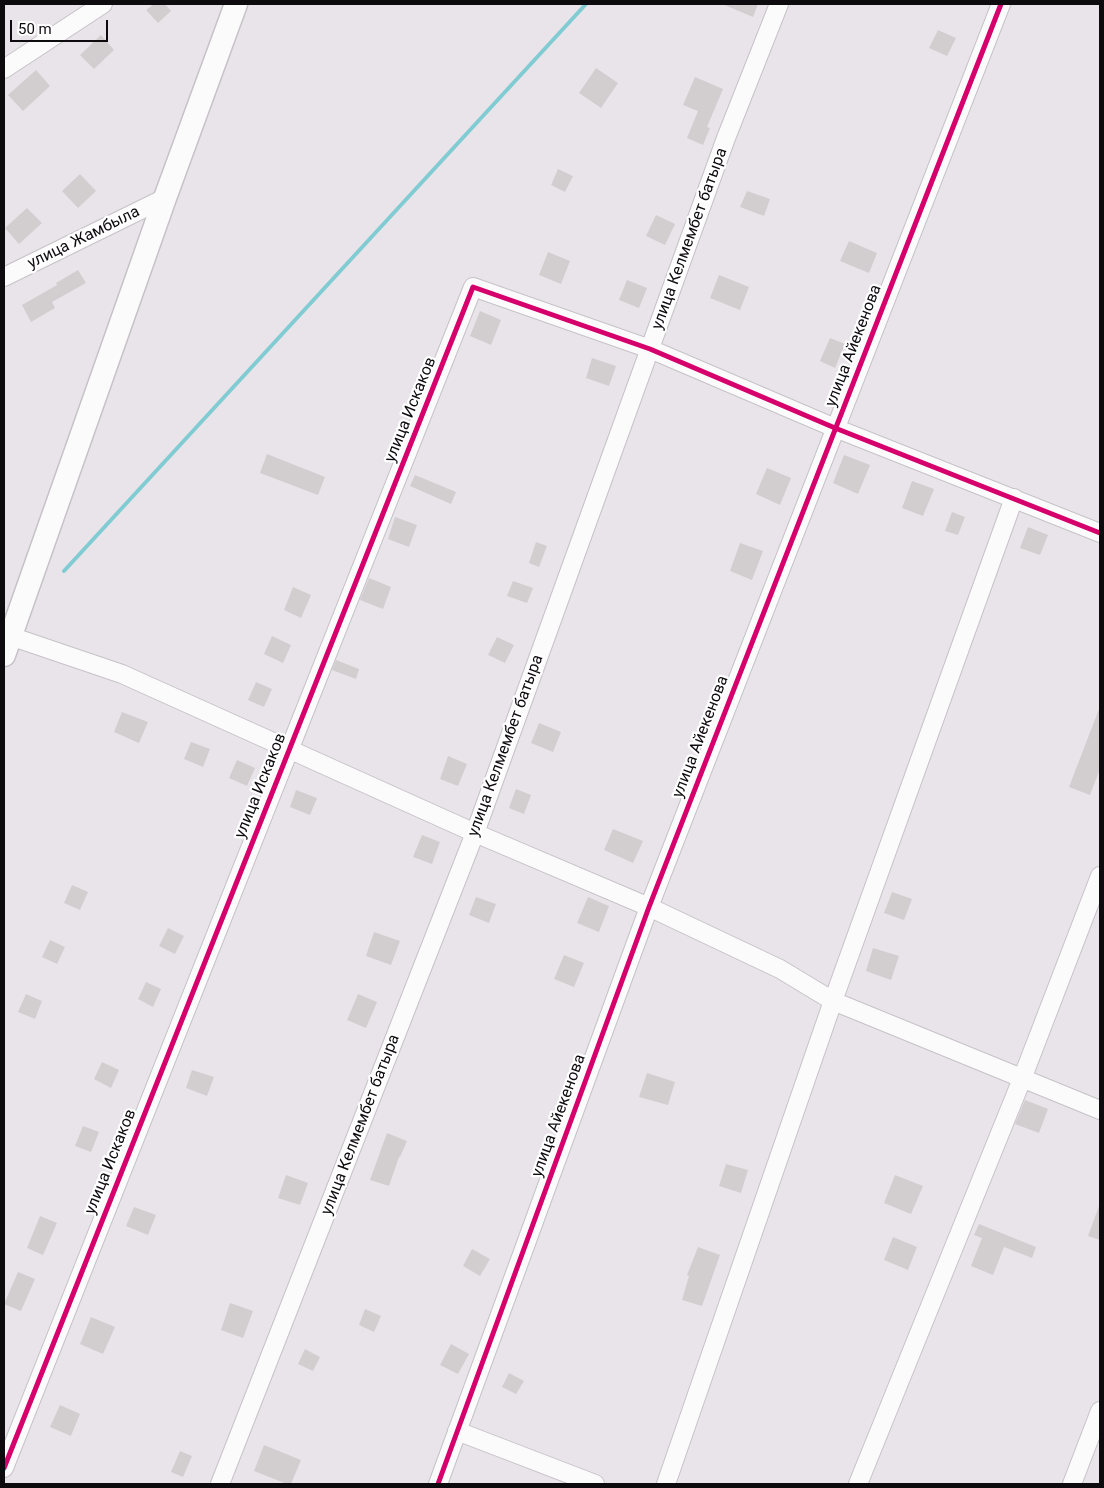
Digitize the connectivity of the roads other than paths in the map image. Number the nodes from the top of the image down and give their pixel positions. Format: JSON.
{"nodes":[{"id":1,"x":103,"y":4,"type":"edge"},
{"id":2,"x":236,"y":4,"type":"edge"},
{"id":3,"x":779,"y":4,"type":"edge"},
{"id":4,"x":1001,"y":4,"type":"edge"},
{"id":5,"x":4,"y":69,"type":"edge"},
{"id":6,"x":165,"y":198,"type":"junction"},
{"id":7,"x":4,"y":277,"type":"edge"},
{"id":8,"x":650,"y":349,"type":"junction"},
{"id":9,"x":835,"y":428,"type":"junction"},
{"id":10,"x":1014,"y":498,"type":"junction"},
{"id":11,"x":1100,"y":533,"type":"edge"},
{"id":12,"x":6,"y":642,"type":"edge"},
{"id":13,"x":289,"y":749,"type":"junction"},
{"id":14,"x":475,"y":833,"type":"junction"},
{"id":15,"x":1100,"y":876,"type":"edge"},
{"id":16,"x":649,"y":907,"type":"junction"},
{"id":17,"x":833,"y":1001,"type":"junction"},
{"id":18,"x":1022,"y":1079,"type":"junction"},
{"id":19,"x":1100,"y":1110,"type":"edge"},
{"id":20,"x":1100,"y":1411,"type":"edge"},
{"id":21,"x":457,"y":1431,"type":"junction"},
{"id":22,"x":4,"y":1468,"type":"edge"},
{"id":23,"x":220,"y":1484,"type":"edge"},
{"id":24,"x":438,"y":1484,"type":"edge"},
{"id":25,"x":595,"y":1484,"type":"edge"},
{"id":26,"x":666,"y":1484,"type":"edge"},
{"id":27,"x":858,"y":1484,"type":"edge"},
{"id":28,"x":1072,"y":1484,"type":"edge"}],
"edges":[{"from":1,"to":5,"type":"street"},
{"from":2,"to":6,"type":"main road"},
{"from":3,"to":8,"type":"street","name":"улица Келмембет батыра"},
{"from":4,"to":9,"type":"street","name":"улица Айекенова"},
{"from":6,"to":7,"type":"street","name":"улица Жамбыла"},
{"from":6,"to":12,"type":"main road"},
{"from":8,"to":9,"type":"street"},
{"from":8,"to":13,"type":"street","name":"улица Искаков"},
{"from":8,"to":14,"type":"street","name":"улица Келмембет батыра"},
{"from":9,"to":10,"type":"street"},
{"from":9,"to":16,"type":"street","name":"улица Айекенова"},
{"from":10,"to":11,"type":"street"},
{"from":10,"to":17,"type":"street"},
{"from":12,"to":13,"type":"street"},
{"from":13,"to":14,"type":"street"},
{"from":13,"to":22,"type":"street","name":"улица Искаков"},
{"from":14,"to":16,"type":"street"},
{"from":14,"to":23,"type":"street","name":"улица Келмембет батыра"},
{"from":15,"to":18,"type":"street"},
{"from":16,"to":17,"type":"street"},
{"from":16,"to":21,"type":"street","name":"улица Айекенова"},
{"from":17,"to":18,"type":"street"},
{"from":17,"to":26,"type":"street"},
{"from":18,"to":19,"type":"street"},
{"from":18,"to":27,"type":"street"},
{"from":20,"to":28,"type":"street"},
{"from":21,"to":24,"type":"street","name":"улица Айекенова"},
{"from":21,"to":25,"type":"street"}]}
